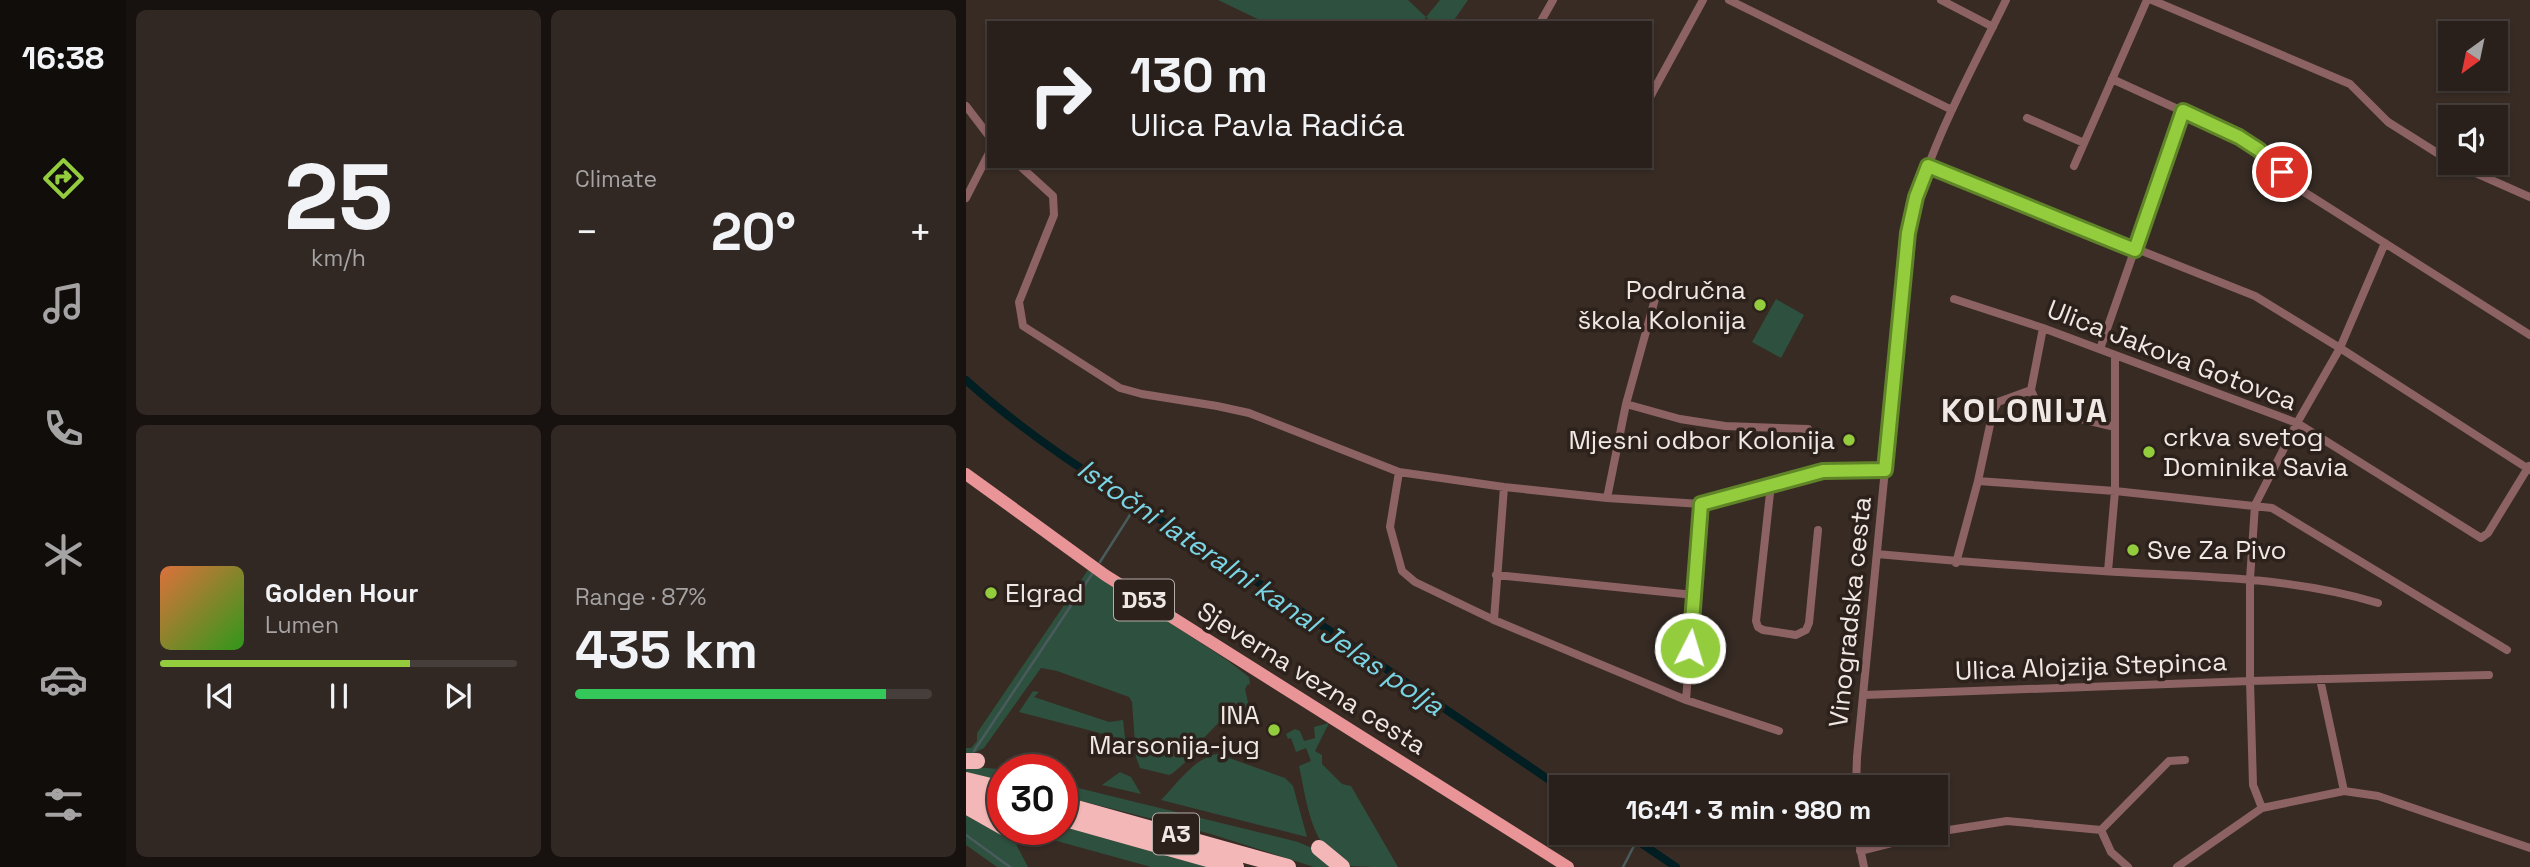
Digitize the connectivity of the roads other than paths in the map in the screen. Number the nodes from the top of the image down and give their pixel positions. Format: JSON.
{"nodes":[{"id":1,"x":1553,"y":0,"type":"edge"},
{"id":2,"x":1703,"y":0,"type":"edge"},
{"id":3,"x":1729,"y":0,"type":"edge"},
{"id":4,"x":1941,"y":0,"type":"edge"},
{"id":5,"x":2006,"y":0,"type":"edge"},
{"id":6,"x":2147,"y":0,"type":"edge"},
{"id":7,"x":2152,"y":0,"type":"edge"},
{"id":8,"x":1541,"y":21,"type":"edge"},
{"id":9,"x":1993,"y":27,"type":"junction"},
{"id":10,"x":2112,"y":79,"type":"junction"},
{"id":11,"x":1652,"y":93,"type":"edge"},
{"id":12,"x":966,"y":106,"type":"edge"},
{"id":13,"x":1952,"y":110,"type":"junction"},
{"id":14,"x":2183,"y":111,"type":"junction"},
{"id":15,"x":2027,"y":118,"type":"dead end"},
{"id":16,"x":987,"y":133,"type":"edge"},
{"id":17,"x":2084,"y":142,"type":"junction"},
{"id":18,"x":2438,"y":153,"type":"edge"},
{"id":19,"x":987,"y":157,"type":"edge"},
{"id":20,"x":1928,"y":166,"type":"junction"},
{"id":21,"x":2074,"y":166,"type":"dead end"},
{"id":22,"x":1022,"y":168,"type":"edge"},
{"id":23,"x":2481,"y":175,"type":"edge"},
{"id":24,"x":2530,"y":197,"type":"edge"},
{"id":25,"x":966,"y":198,"type":"edge"},
{"id":26,"x":2385,"y":243,"type":"junction"},
{"id":27,"x":2135,"y":250,"type":"junction"},
{"id":28,"x":1655,"y":299,"type":"dead end"},
{"id":29,"x":1954,"y":299,"type":"dead end"},
{"id":30,"x":2043,"y":328,"type":"junction"},
{"id":31,"x":2530,"y":335,"type":"edge"},
{"id":32,"x":2340,"y":348,"type":"junction"},
{"id":33,"x":2100,"y":349,"type":"junction"},
{"id":34,"x":2115,"y":355,"type":"junction"},
{"id":35,"x":2031,"y":390,"type":"junction"},
{"id":36,"x":1626,"y":404,"type":"junction"},
{"id":37,"x":2297,"y":423,"type":"junction"},
{"id":38,"x":2115,"y":427,"type":"junction"},
{"id":39,"x":1808,"y":429,"type":"dead end"},
{"id":40,"x":2529,"y":468,"type":"edge"},
{"id":41,"x":1885,"y":470,"type":"junction"},
{"id":42,"x":1399,"y":472,"type":"junction"},
{"id":43,"x":966,"y":474,"type":"edge"},
{"id":44,"x":1978,"y":481,"type":"junction"},
{"id":45,"x":1770,"y":484,"type":"junction"},
{"id":46,"x":1504,"y":487,"type":"junction"},
{"id":47,"x":2115,"y":491,"type":"junction"},
{"id":48,"x":1607,"y":498,"type":"junction"},
{"id":49,"x":1701,"y":504,"type":"junction"},
{"id":50,"x":2255,"y":505,"type":"junction"},
{"id":51,"x":1818,"y":530,"type":"dead end"},
{"id":52,"x":1877,"y":554,"type":"junction"},
{"id":53,"x":1956,"y":563,"type":"junction"},
{"id":54,"x":2108,"y":571,"type":"junction"},
{"id":55,"x":1496,"y":575,"type":"junction"},
{"id":56,"x":2250,"y":579,"type":"junction"},
{"id":57,"x":1694,"y":595,"type":"junction"},
{"id":58,"x":2378,"y":603,"type":"dead end"},
{"id":59,"x":1494,"y":620,"type":"junction"},
{"id":60,"x":2507,"y":650,"type":"dead end"},
{"id":61,"x":2489,"y":675,"type":"dead end"},
{"id":62,"x":2320,"y":679,"type":"junction"},
{"id":63,"x":2250,"y":681,"type":"junction"},
{"id":64,"x":1864,"y":695,"type":"junction"},
{"id":65,"x":1686,"y":700,"type":"junction"},
{"id":66,"x":1779,"y":732,"type":"dead end"},
{"id":67,"x":2185,"y":760,"type":"dead end"},
{"id":68,"x":1857,"y":775,"type":"edge"},
{"id":69,"x":966,"y":780,"type":"edge"},
{"id":70,"x":987,"y":785,"type":"edge"},
{"id":71,"x":2344,"y":791,"type":"junction"},
{"id":72,"x":966,"y":796,"type":"edge"},
{"id":73,"x":987,"y":801,"type":"edge"},
{"id":74,"x":966,"y":807,"type":"edge"},
{"id":75,"x":1078,"y":808,"type":"edge"},
{"id":76,"x":2262,"y":808,"type":"junction"},
{"id":77,"x":987,"y":819,"type":"edge"},
{"id":78,"x":1078,"y":823,"type":"edge"},
{"id":79,"x":1948,"y":830,"type":"edge"},
{"id":80,"x":2101,"y":830,"type":"junction"},
{"id":81,"x":1859,"y":845,"type":"edge"},
{"id":82,"x":1880,"y":845,"type":"edge"},
{"id":83,"x":1318,"y":848,"type":"dead end"},
{"id":84,"x":2530,"y":848,"type":"edge"},
{"id":85,"x":1860,"y":850,"type":"junction"},
{"id":86,"x":1236,"y":867,"type":"edge"},
{"id":87,"x":1288,"y":867,"type":"edge"},
{"id":88,"x":1342,"y":867,"type":"edge"},
{"id":89,"x":1568,"y":867,"type":"edge"},
{"id":90,"x":1864,"y":867,"type":"edge"},
{"id":91,"x":2128,"y":867,"type":"edge"},
{"id":92,"x":2177,"y":867,"type":"edge"}],
"edges":[{"from":1,"to":8,"type":"street"},
{"from":2,"to":11,"type":"street"},
{"from":3,"to":13,"type":"street"},
{"from":4,"to":9,"type":"street"},
{"from":5,"to":9,"type":"street","name":"Vinogradska cesta"},
{"from":6,"to":10,"type":"street"},
{"from":7,"to":18,"type":"street"},
{"from":9,"to":13,"type":"street","name":"Vinogradska cesta"},
{"from":10,"to":14,"type":"street"},
{"from":10,"to":17,"type":"street"},
{"from":12,"to":16,"type":"street"},
{"from":13,"to":20,"type":"street","name":"Vinogradska cesta"},
{"from":14,"to":26,"type":"street"},
{"from":14,"to":27,"type":"street"},
{"from":15,"to":17,"type":"street"},
{"from":17,"to":21,"type":"street"},
{"from":19,"to":25,"type":"street"},
{"from":20,"to":27,"type":"street"},
{"from":20,"to":41,"type":"street","name":"Vinogradska cesta"},
{"from":22,"to":42,"type":"street"},
{"from":23,"to":24,"type":"street"},
{"from":26,"to":31,"type":"street"},
{"from":26,"to":32,"type":"street"},
{"from":27,"to":32,"type":"street"},
{"from":27,"to":33,"type":"street"},
{"from":28,"to":36,"type":"street"},
{"from":29,"to":30,"type":"street","name":"Ulica Jakova Gotovca"},
{"from":30,"to":33,"type":"street","name":"Ulica Jakova Gotovca"},
{"from":30,"to":35,"type":"street"},
{"from":32,"to":37,"type":"street"},
{"from":32,"to":40,"type":"street"},
{"from":33,"to":34,"type":"street","name":"Ulica Jakova Gotovca"},
{"from":34,"to":37,"type":"street","name":"Ulica Jakova Gotovca"},
{"from":34,"to":38,"type":"street"},
{"from":35,"to":38,"type":"street"},
{"from":35,"to":44,"type":"street"},
{"from":36,"to":39,"type":"street"},
{"from":36,"to":48,"type":"street"},
{"from":37,"to":40,"type":"street","name":"Ulica Jakova Gotovca"},
{"from":37,"to":50,"type":"street"},
{"from":38,"to":47,"type":"street"},
{"from":41,"to":45,"type":"street"},
{"from":41,"to":52,"type":"street","name":"Vinogradska cesta"},
{"from":42,"to":46,"type":"street"},
{"from":42,"to":59,"type":"street"},
{"from":43,"to":89,"type":"main road","name":"Sjeverna vezna cesta","number":"D53"},
{"from":44,"to":47,"type":"street"},
{"from":44,"to":53,"type":"street"},
{"from":45,"to":49,"type":"street"},
{"from":45,"to":51,"type":"street"},
{"from":46,"to":48,"type":"street"},
{"from":46,"to":55,"type":"street"},
{"from":47,"to":50,"type":"street"},
{"from":47,"to":54,"type":"street"},
{"from":48,"to":49,"type":"street"},
{"from":49,"to":57,"type":"street"},
{"from":50,"to":56,"type":"street"},
{"from":50,"to":60,"type":"street"},
{"from":52,"to":53,"type":"street"},
{"from":52,"to":64,"type":"street","name":"Vinogradska cesta"},
{"from":53,"to":54,"type":"street"},
{"from":54,"to":56,"type":"street"},
{"from":55,"to":57,"type":"street"},
{"from":55,"to":59,"type":"street"},
{"from":56,"to":58,"type":"street"},
{"from":56,"to":63,"type":"street"},
{"from":57,"to":65,"type":"street"},
{"from":59,"to":65,"type":"street"},
{"from":61,"to":62,"type":"street","name":"Ulica Alojzija Stepinca"},
{"from":62,"to":63,"type":"street","name":"Ulica Alojzija Stepinca"},
{"from":62,"to":71,"type":"street"},
{"from":63,"to":64,"type":"street","name":"Ulica Alojzija Stepinca"},
{"from":63,"to":76,"type":"street"},
{"from":64,"to":68,"type":"street","name":"Vinogradska cesta"},
{"from":65,"to":66,"type":"street"},
{"from":67,"to":80,"type":"street"},
{"from":69,"to":70,"type":"highway"},
{"from":71,"to":76,"type":"street"},
{"from":71,"to":84,"type":"street"},
{"from":72,"to":73,"type":"highway"},
{"from":74,"to":77,"type":"highway"},
{"from":75,"to":87,"type":"highway","number":"A3"},
{"from":76,"to":92,"type":"street"},
{"from":78,"to":86,"type":"highway","number":"A3"},
{"from":79,"to":80,"type":"street"},
{"from":80,"to":91,"type":"street"},
{"from":81,"to":85,"type":"street"},
{"from":82,"to":85,"type":"street"},
{"from":83,"to":88,"type":"highway"},
{"from":85,"to":90,"type":"street"}]}
